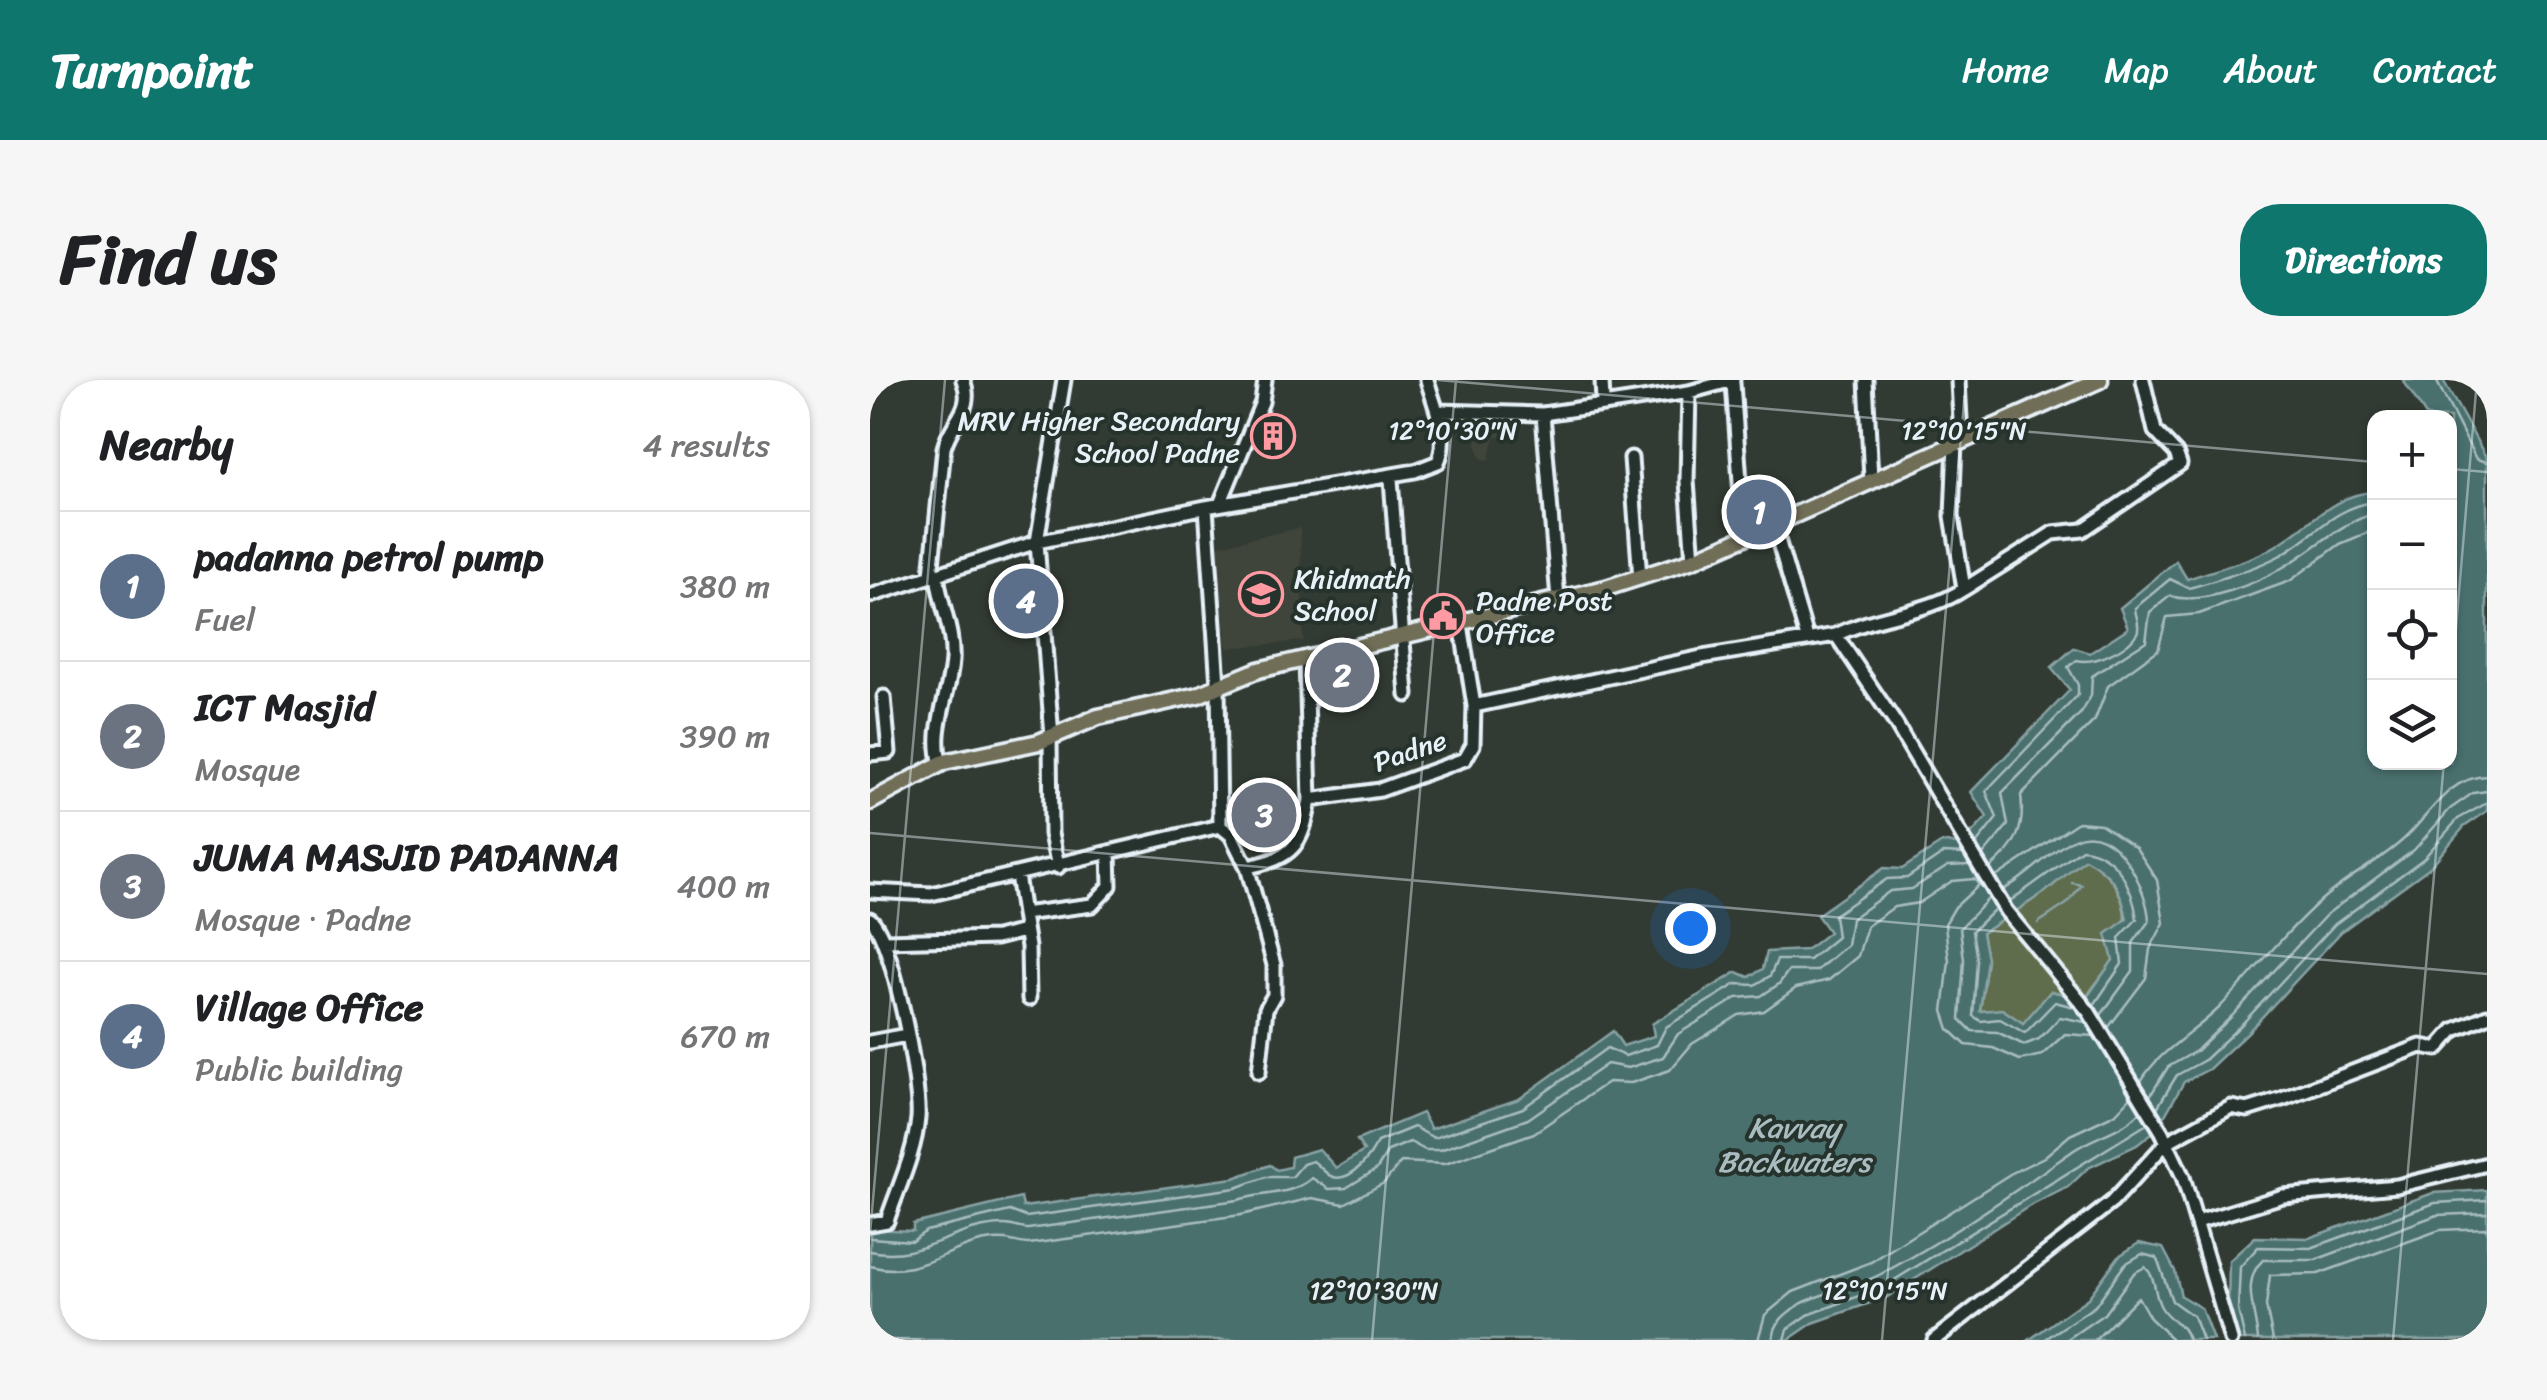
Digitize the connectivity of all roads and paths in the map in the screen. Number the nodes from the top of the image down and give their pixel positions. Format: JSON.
{"nodes":[{"id":1,"x":964,"y":380,"type":"edge"},
{"id":2,"x":1064,"y":380,"type":"edge"},
{"id":3,"x":1265,"y":380,"type":"edge"},
{"id":4,"x":1427,"y":380,"type":"edge"},
{"id":5,"x":1602,"y":380,"type":"edge"},
{"id":6,"x":1866,"y":380,"type":"edge"},
{"id":7,"x":1958,"y":380,"type":"edge"},
{"id":8,"x":2100,"y":380,"type":"edge"},
{"id":9,"x":2143,"y":380,"type":"edge"},
{"id":10,"x":1733,"y":381,"type":"edge"},
{"id":11,"x":1689,"y":392,"type":"junction"},
{"id":12,"x":1603,"y":403,"type":"junction"},
{"id":13,"x":1438,"y":411,"type":"junction"},
{"id":14,"x":1543,"y":414,"type":"junction"},
{"id":15,"x":1958,"y":442,"type":"junction"},
{"id":16,"x":1631,"y":458,"type":"dead end"},
{"id":17,"x":1391,"y":479,"type":"junction"},
{"id":18,"x":1871,"y":479,"type":"junction"},
{"id":19,"x":1220,"y":504,"type":"junction"},
{"id":20,"x":1206,"y":507,"type":"junction"},
{"id":21,"x":1774,"y":526,"type":"junction"},
{"id":22,"x":1744,"y":538,"type":"junction"},
{"id":23,"x":1038,"y":542,"type":"junction"},
{"id":24,"x":1693,"y":560,"type":"junction"},
{"id":25,"x":934,"y":574,"type":"junction"},
{"id":26,"x":1640,"y":578,"type":"junction"},
{"id":27,"x":1964,"y":589,"type":"junction"},
{"id":28,"x":870,"y":596,"type":"edge"},
{"id":29,"x":1558,"y":599,"type":"junction"},
{"id":30,"x":1460,"y":624,"type":"junction"},
{"id":31,"x":1836,"y":634,"type":"junction"},
{"id":32,"x":1402,"y":638,"type":"junction"},
{"id":33,"x":1807,"y":638,"type":"junction"},
{"id":34,"x":1306,"y":658,"type":"junction"},
{"id":35,"x":1218,"y":685,"type":"junction"},
{"id":36,"x":1408,"y":695,"type":"dead end"},
{"id":37,"x":884,"y":696,"type":"dead end"},
{"id":38,"x":1474,"y":706,"type":"junction"},
{"id":39,"x":1051,"y":738,"type":"junction"},
{"id":40,"x":870,"y":754,"type":"edge"},
{"id":41,"x":941,"y":764,"type":"junction"},
{"id":42,"x":1310,"y":800,"type":"junction"},
{"id":43,"x":870,"y":802,"type":"edge"},
{"id":44,"x":1220,"y":826,"type":"junction"},
{"id":45,"x":1108,"y":852,"type":"junction"},
{"id":46,"x":1058,"y":867,"type":"junction"},
{"id":47,"x":1247,"y":867,"type":"junction"},
{"id":48,"x":1016,"y":876,"type":"junction"},
{"id":49,"x":870,"y":890,"type":"edge"},
{"id":50,"x":1022,"y":914,"type":"junction"},
{"id":51,"x":870,"y":919,"type":"edge"},
{"id":52,"x":1024,"y":931,"type":"junction"},
{"id":53,"x":885,"y":942,"type":"junction"},
{"id":54,"x":1030,"y":999,"type":"dead end"},
{"id":55,"x":2487,"y":1016,"type":"edge"},
{"id":56,"x":907,"y":1035,"type":"junction"},
{"id":57,"x":870,"y":1042,"type":"edge"},
{"id":58,"x":1259,"y":1072,"type":"dead end"},
{"id":59,"x":2164,"y":1137,"type":"junction"},
{"id":60,"x":2487,"y":1164,"type":"edge"},
{"id":61,"x":2197,"y":1222,"type":"junction"},
{"id":62,"x":870,"y":1224,"type":"edge"},
{"id":63,"x":1934,"y":1340,"type":"edge"},
{"id":64,"x":2230,"y":1340,"type":"edge"}],
"edges":[{"from":1,"to":25,"type":"street"},
{"from":2,"to":23,"type":"street"},
{"from":3,"to":19,"type":"street"},
{"from":4,"to":13,"type":"street"},
{"from":5,"to":12,"type":"street"},
{"from":6,"to":18,"type":"street"},
{"from":7,"to":15,"type":"street"},
{"from":8,"to":15,"type":"main road"},
{"from":9,"to":27,"type":"street","name":"Padne"},
{"from":10,"to":11,"type":"street"},
{"from":10,"to":22,"type":"street"},
{"from":11,"to":12,"type":"street"},
{"from":11,"to":24,"type":"street"},
{"from":12,"to":14,"type":"street"},
{"from":13,"to":14,"type":"street"},
{"from":13,"to":17,"type":"street"},
{"from":14,"to":29,"type":"street"},
{"from":15,"to":18,"type":"main road"},
{"from":15,"to":27,"type":"street"},
{"from":16,"to":26,"type":"street"},
{"from":17,"to":19,"type":"street"},
{"from":17,"to":32,"type":"street"},
{"from":18,"to":21,"type":"main road"},
{"from":19,"to":20,"type":"street"},
{"from":20,"to":23,"type":"street"},
{"from":20,"to":35,"type":"street"},
{"from":21,"to":22,"type":"main road"},
{"from":21,"to":33,"type":"street"},
{"from":22,"to":24,"type":"main road"},
{"from":23,"to":25,"type":"street"},
{"from":23,"to":39,"type":"street"},
{"from":24,"to":26,"type":"main road"},
{"from":25,"to":28,"type":"street"},
{"from":25,"to":41,"type":"street"},
{"from":26,"to":29,"type":"main road"},
{"from":27,"to":31,"type":"street","name":"Padne"},
{"from":29,"to":30,"type":"main road"},
{"from":30,"to":32,"type":"main road"},
{"from":30,"to":38,"type":"street"},
{"from":31,"to":33,"type":"street","name":"Padne"},
{"from":31,"to":59,"type":"street"},
{"from":32,"to":34,"type":"main road"},
{"from":32,"to":36,"type":"street"},
{"from":33,"to":38,"type":"street","name":"Padne"},
{"from":34,"to":35,"type":"main road"},
{"from":34,"to":42,"type":"street"},
{"from":35,"to":39,"type":"main road"},
{"from":35,"to":44,"type":"street"},
{"from":37,"to":40,"type":"street"},
{"from":38,"to":42,"type":"street","name":"Padne"},
{"from":39,"to":41,"type":"main road"},
{"from":39,"to":46,"type":"street"},
{"from":41,"to":43,"type":"main road"},
{"from":42,"to":47,"type":"street"},
{"from":44,"to":45,"type":"street"},
{"from":44,"to":47,"type":"street"},
{"from":45,"to":46,"type":"street"},
{"from":45,"to":50,"type":"street"},
{"from":46,"to":48,"type":"street"},
{"from":47,"to":58,"type":"street"},
{"from":48,"to":49,"type":"street"},
{"from":48,"to":50,"type":"street"},
{"from":50,"to":52,"type":"street"},
{"from":51,"to":53,"type":"street"},
{"from":52,"to":53,"type":"street"},
{"from":52,"to":54,"type":"street"},
{"from":53,"to":56,"type":"street"},
{"from":55,"to":59,"type":"street"},
{"from":56,"to":57,"type":"street"},
{"from":56,"to":62,"type":"street"},
{"from":59,"to":61,"type":"street"},
{"from":59,"to":63,"type":"street"},
{"from":60,"to":61,"type":"street"},
{"from":61,"to":64,"type":"street"}]}
